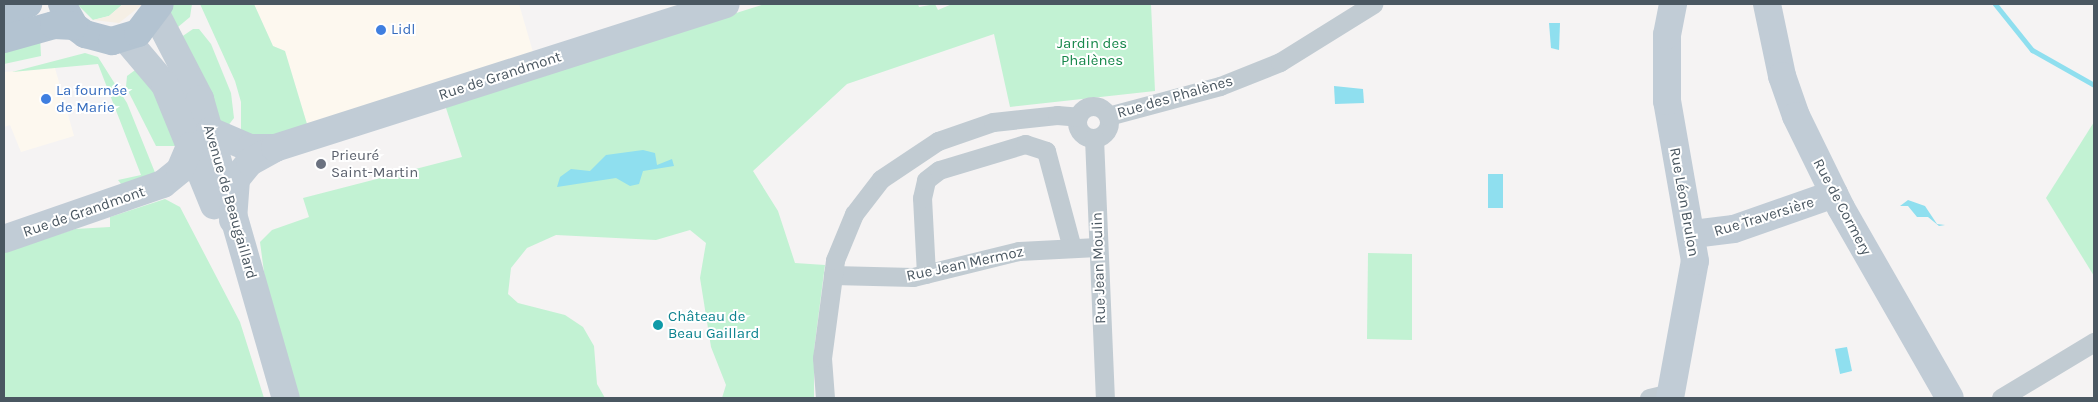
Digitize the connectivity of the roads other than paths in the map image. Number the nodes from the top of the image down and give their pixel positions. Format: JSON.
{"nodes":[{"id":1,"x":28,"y":4,"type":"edge"},
{"id":2,"x":726,"y":4,"type":"edge"},
{"id":3,"x":1373,"y":4,"type":"edge"},
{"id":4,"x":1673,"y":4,"type":"edge"},
{"id":5,"x":1767,"y":4,"type":"edge"},
{"id":6,"x":158,"y":9,"type":"edge"},
{"id":7,"x":685,"y":10,"type":"edge"},
{"id":8,"x":4,"y":14,"type":"edge"},
{"id":9,"x":68,"y":15,"type":"edge"},
{"id":10,"x":4,"y":38,"type":"edge"},
{"id":11,"x":126,"y":39,"type":"junction"},
{"id":12,"x":1108,"y":116,"type":"junction"},
{"id":13,"x":1078,"y":117,"type":"junction"},
{"id":14,"x":1094,"y":138,"type":"junction"},
{"id":15,"x":200,"y":139,"type":"junction"},
{"id":16,"x":275,"y":148,"type":"junction"},
{"id":17,"x":164,"y":184,"type":"junction"},
{"id":18,"x":1834,"y":194,"type":"junction"},
{"id":19,"x":210,"y":195,"type":"junction"},
{"id":20,"x":234,"y":220,"type":"junction"},
{"id":21,"x":1693,"y":234,"type":"junction"},
{"id":22,"x":4,"y":239,"type":"edge"},
{"id":23,"x":1072,"y":248,"type":"junction"},
{"id":24,"x":1097,"y":248,"type":"junction"},
{"id":25,"x":926,"y":274,"type":"junction"},
{"id":26,"x":833,"y":275,"type":"junction"},
{"id":27,"x":2094,"y":342,"type":"edge"},
{"id":28,"x":1663,"y":396,"type":"edge"},
{"id":29,"x":284,"y":398,"type":"edge"},
{"id":30,"x":825,"y":398,"type":"edge"},
{"id":31,"x":1104,"y":398,"type":"edge"},
{"id":32,"x":1950,"y":398,"type":"edge"},
{"id":33,"x":2001,"y":398,"type":"edge"}],
"edges":[{"from":1,"to":8,"type":"main road"},
{"from":2,"to":7,"type":"main road","name":"Rue de Grandmont"},
{"from":3,"to":12,"type":"street","name":"Rue des Phalènes"},
{"from":4,"to":21,"type":"main road","name":"Rue Léon Brulon"},
{"from":5,"to":18,"type":"main road","name":"Rue de Cormery"},
{"from":6,"to":11,"type":"main road"},
{"from":6,"to":15,"type":"main road","name":"Avenue de Beaugaillard"},
{"from":7,"to":16,"type":"main road","name":"Rue de Grandmont"},
{"from":9,"to":10,"type":"main road"},
{"from":9,"to":11,"type":"main road"},
{"from":11,"to":15,"type":"main road","name":"Avenue de Beaugaillard"},
{"from":12,"to":13,"type":"street"},
{"from":12,"to":14,"type":"street"},
{"from":13,"to":14,"type":"street"},
{"from":13,"to":26,"type":"street"},
{"from":14,"to":24,"type":"street","name":"Rue Jean Moulin"},
{"from":15,"to":16,"type":"main road","name":"Rue de Grandmont"},
{"from":15,"to":17,"type":"main road","name":"Rue de Grandmont"},
{"from":15,"to":19,"type":"main road","name":"Avenue de Beaugaillard"},
{"from":15,"to":20,"type":"main road","name":"Avenue de Beaugaillard"},
{"from":16,"to":20,"type":"main road","name":"Rue de Grandmont"},
{"from":17,"to":19,"type":"main road","name":"Rue de Grandmont"},
{"from":17,"to":22,"type":"main road","name":"Rue de Grandmont"},
{"from":18,"to":21,"type":"main road","name":"Rue Traversière"},
{"from":18,"to":32,"type":"main road","name":"Rue de Cormery"},
{"from":19,"to":29,"type":"main road","name":"Avenue de Beaugaillard"},
{"from":20,"to":29,"type":"main road","name":"Avenue de Beaugaillard"},
{"from":21,"to":28,"type":"main road","name":"Rue Léon Brulon"},
{"from":23,"to":24,"type":"street","name":"Rue Jean Mermoz"},
{"from":23,"to":25,"type":"street","name":"Rue Jean Mermoz"},
{"from":23,"to":25,"type":"street"},
{"from":24,"to":31,"type":"street","name":"Rue Jean Moulin"},
{"from":25,"to":26,"type":"street","name":"Rue Jean Mermoz"},
{"from":26,"to":30,"type":"street"},
{"from":27,"to":33,"type":"street"}]}
